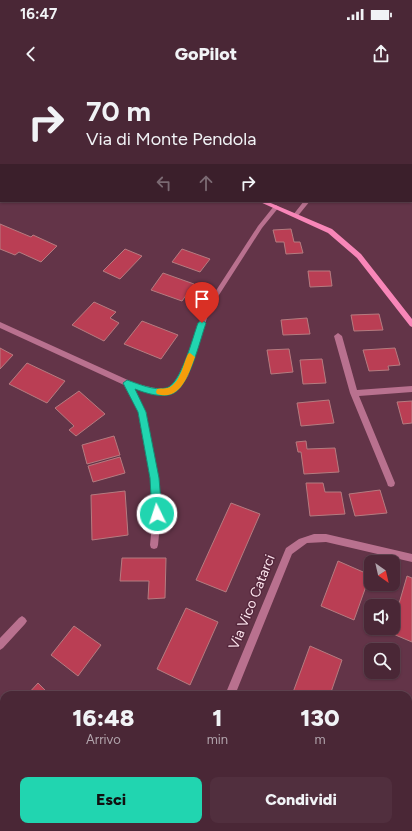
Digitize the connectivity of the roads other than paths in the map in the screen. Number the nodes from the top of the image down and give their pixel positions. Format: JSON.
{"nodes":[{"id":1,"x":264,"y":202,"type":"edge"},
{"id":2,"x":306,"y":202,"type":"edge"},
{"id":3,"x":276,"y":207,"type":"junction"},
{"id":4,"x":295,"y":216,"type":"junction"},
{"id":5,"x":412,"y":324,"type":"edge"},
{"id":6,"x":0,"y":325,"type":"edge"},
{"id":7,"x":338,"y":336,"type":"dead end"},
{"id":8,"x":127,"y":383,"type":"junction"},
{"id":9,"x":412,"y":389,"type":"edge"},
{"id":10,"x":354,"y":393,"type":"junction"},
{"id":11,"x":391,"y":483,"type":"dead end"},
{"id":12,"x":154,"y":545,"type":"dead end"},
{"id":13,"x":412,"y":558,"type":"edge"},
{"id":14,"x":22,"y":621,"type":"dead end"},
{"id":15,"x":0,"y":645,"type":"edge"},
{"id":16,"x":232,"y":691,"type":"edge"}],
"edges":[{"from":1,"to":3,"type":"street"},
{"from":2,"to":4,"type":"street"},
{"from":3,"to":4,"type":"street"},
{"from":3,"to":8,"type":"street"},
{"from":4,"to":5,"type":"street"},
{"from":6,"to":8,"type":"street"},
{"from":7,"to":10,"type":"street"},
{"from":8,"to":12,"type":"street"},
{"from":9,"to":10,"type":"street"},
{"from":10,"to":11,"type":"street"},
{"from":13,"to":16,"type":"street","name":"Via Vico Catarci"},
{"from":14,"to":15,"type":"street"}]}
